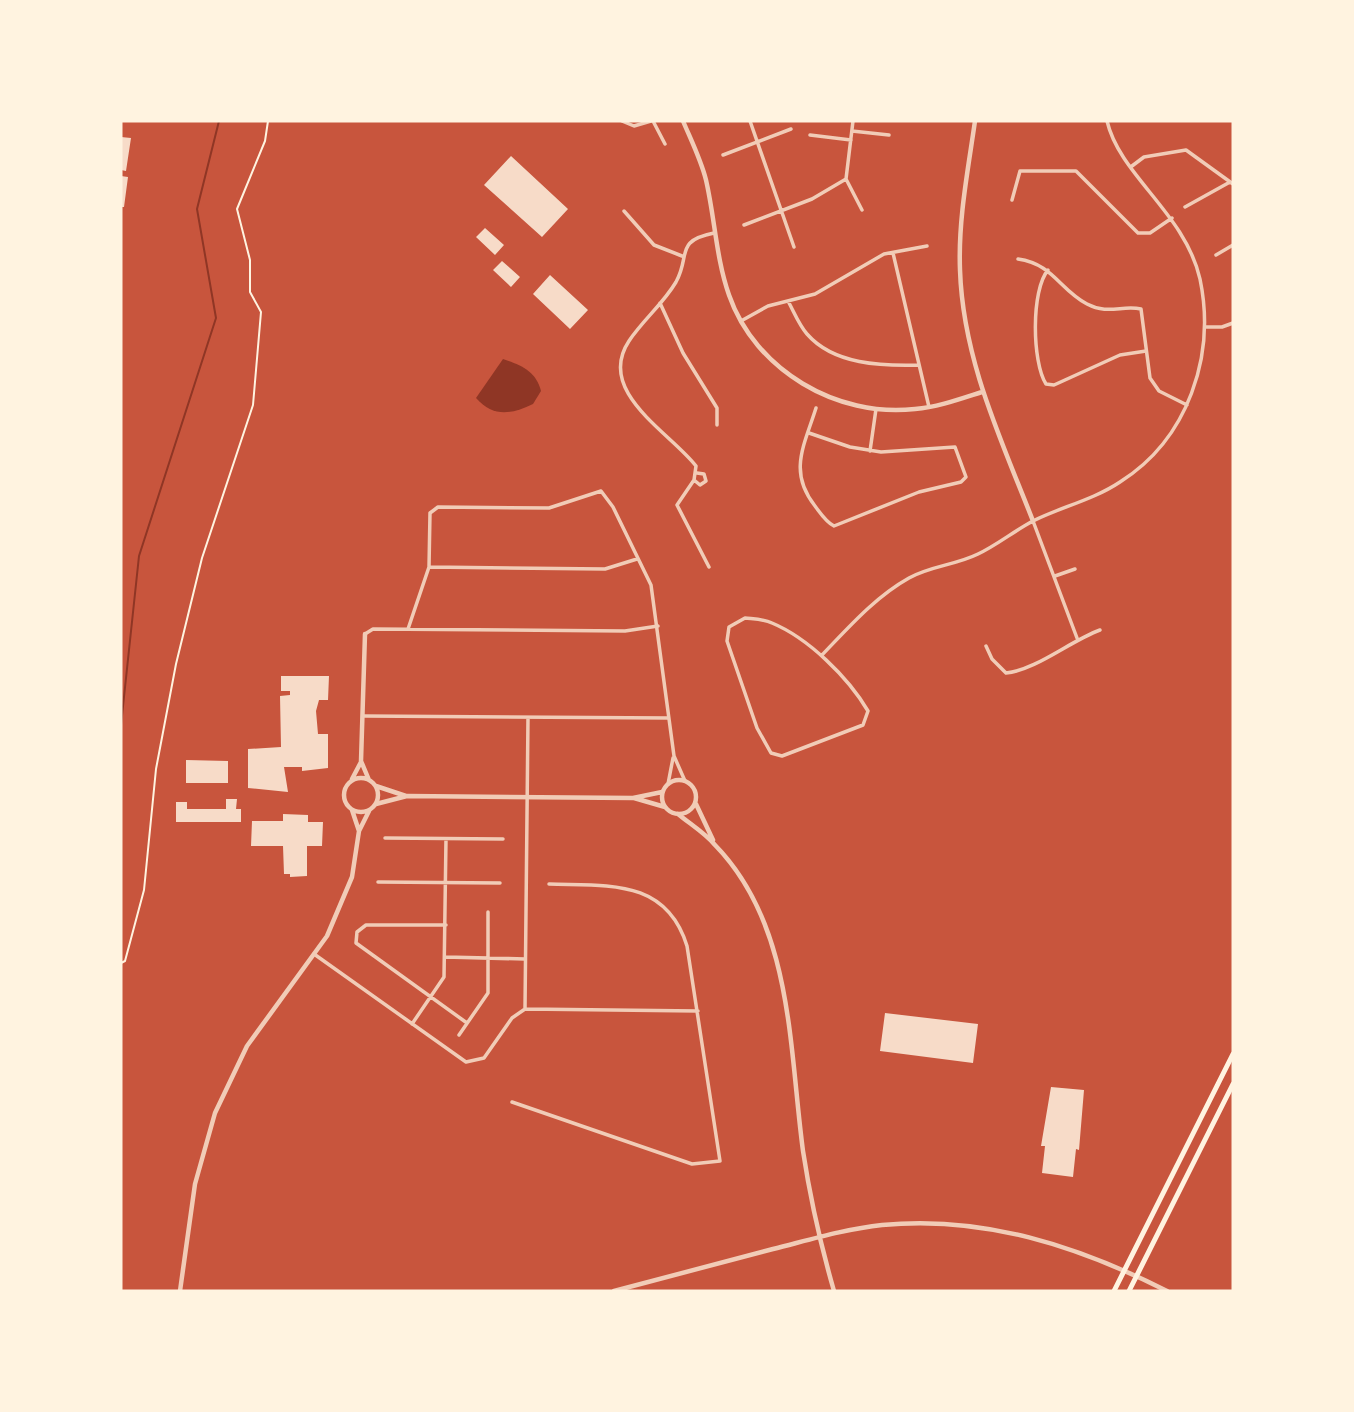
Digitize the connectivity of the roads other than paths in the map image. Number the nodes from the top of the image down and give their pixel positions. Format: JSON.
{"nodes":[{"id":1,"x":622,"y":121,"type":"edge"},
{"id":2,"x":652,"y":121,"type":"edge"},
{"id":3,"x":683,"y":121,"type":"edge"},
{"id":4,"x":750,"y":121,"type":"edge"},
{"id":5,"x":853,"y":121,"type":"edge"},
{"id":6,"x":975,"y":121,"type":"edge"},
{"id":7,"x":1107,"y":121,"type":"edge"},
{"id":8,"x":791,"y":129,"type":"dead end"},
{"id":9,"x":852,"y":131,"type":"junction"},
{"id":10,"x":810,"y":135,"type":"dead end"},
{"id":11,"x":889,"y":135,"type":"dead end"},
{"id":12,"x":851,"y":140,"type":"junction"},
{"id":13,"x":757,"y":141,"type":"junction"},
{"id":14,"x":665,"y":144,"type":"dead end"},
{"id":15,"x":723,"y":155,"type":"dead end"},
{"id":16,"x":1132,"y":166,"type":"junction"},
{"id":17,"x":846,"y":178,"type":"junction"},
{"id":18,"x":1232,"y":183,"type":"edge"},
{"id":19,"x":1012,"y":200,"type":"dead end"},
{"id":20,"x":1185,"y":206,"type":"dead end"},
{"id":21,"x":781,"y":210,"type":"junction"},
{"id":22,"x":862,"y":210,"type":"dead end"},
{"id":23,"x":624,"y":211,"type":"dead end"},
{"id":24,"x":1172,"y":218,"type":"junction"},
{"id":25,"x":744,"y":225,"type":"dead end"},
{"id":26,"x":714,"y":233,"type":"junction"},
{"id":27,"x":927,"y":246,"type":"dead end"},
{"id":28,"x":1233,"y":246,"type":"edge"},
{"id":29,"x":794,"y":247,"type":"dead end"},
{"id":30,"x":893,"y":252,"type":"junction"},
{"id":31,"x":1216,"y":255,"type":"dead end"},
{"id":32,"x":682,"y":256,"type":"junction"},
{"id":33,"x":1018,"y":259,"type":"dead end"},
{"id":34,"x":1048,"y":270,"type":"junction"},
{"id":35,"x":788,"y":301,"type":"junction"},
{"id":36,"x":660,"y":303,"type":"junction"},
{"id":37,"x":740,"y":321,"type":"junction"},
{"id":38,"x":1233,"y":323,"type":"edge"},
{"id":39,"x":1205,"y":327,"type":"junction"},
{"id":40,"x":1146,"y":351,"type":"junction"},
{"id":41,"x":919,"y":365,"type":"junction"},
{"id":42,"x":982,"y":391,"type":"junction"},
{"id":43,"x":1186,"y":405,"type":"junction"},
{"id":44,"x":929,"y":407,"type":"junction"},
{"id":45,"x":816,"y":408,"type":"dead end"},
{"id":46,"x":876,"y":409,"type":"junction"},
{"id":47,"x":717,"y":425,"type":"dead end"},
{"id":48,"x":808,"y":433,"type":"junction"},
{"id":49,"x":870,"y":451,"type":"junction"},
{"id":50,"x":697,"y":473,"type":"junction"},
{"id":51,"x":694,"y":480,"type":"junction"},
{"id":52,"x":1033,"y":521,"type":"junction"},
{"id":53,"x":637,"y":559,"type":"junction"},
{"id":54,"x":429,"y":567,"type":"junction"},
{"id":55,"x":709,"y":567,"type":"dead end"},
{"id":56,"x":1075,"y":569,"type":"dead end"},
{"id":57,"x":1055,"y":576,"type":"junction"},
{"id":58,"x":658,"y":626,"type":"junction"},
{"id":59,"x":408,"y":629,"type":"junction"},
{"id":60,"x":1100,"y":630,"type":"dead end"},
{"id":61,"x":365,"y":634,"type":"joint"},
{"id":62,"x":1077,"y":638,"type":"junction"},
{"id":63,"x":986,"y":646,"type":"dead end"},
{"id":64,"x":822,"y":655,"type":"junction"},
{"id":65,"x":361,"y":716,"type":"junction"},
{"id":66,"x":528,"y":717,"type":"junction"},
{"id":67,"x":669,"y":718,"type":"junction"},
{"id":68,"x":674,"y":755,"type":"junction"},
{"id":69,"x":361,"y":761,"type":"junction"},
{"id":70,"x":352,"y":780,"type":"junction"},
{"id":71,"x":369,"y":780,"type":"junction"},
{"id":72,"x":685,"y":781,"type":"junction"},
{"id":73,"x":668,"y":784,"type":"junction"},
{"id":74,"x":376,"y":786,"type":"junction"},
{"id":75,"x":662,"y":792,"type":"junction"},
{"id":76,"x":407,"y":796,"type":"junction"},
{"id":77,"x":527,"y":797,"type":"junction"},
{"id":78,"x":633,"y":798,"type":"junction"},
{"id":79,"x":695,"y":803,"type":"junction"},
{"id":80,"x":376,"y":804,"type":"junction"},
{"id":81,"x":665,"y":807,"type":"junction"},
{"id":82,"x":352,"y":810,"type":"junction"},
{"id":83,"x":369,"y":811,"type":"junction"},
{"id":84,"x":678,"y":814,"type":"junction"},
{"id":85,"x":359,"y":831,"type":"junction"},
{"id":86,"x":385,"y":838,"type":"dead end"},
{"id":87,"x":446,"y":839,"type":"junction"},
{"id":88,"x":503,"y":839,"type":"dead end"},
{"id":89,"x":715,"y":844,"type":"junction"},
{"id":90,"x":378,"y":882,"type":"dead end"},
{"id":91,"x":446,"y":883,"type":"junction"},
{"id":92,"x":500,"y":883,"type":"dead end"},
{"id":93,"x":549,"y":884,"type":"dead end"},
{"id":94,"x":488,"y":912,"type":"dead end"},
{"id":95,"x":446,"y":925,"type":"junction"},
{"id":96,"x":314,"y":954,"type":"junction"},
{"id":97,"x":445,"y":957,"type":"junction"},
{"id":98,"x":488,"y":958,"type":"junction"},
{"id":99,"x":525,"y":959,"type":"junction"},
{"id":100,"x":432,"y":997,"type":"junction"},
{"id":101,"x":525,"y":1010,"type":"junction"},
{"id":102,"x":698,"y":1011,"type":"junction"},
{"id":103,"x":467,"y":1023,"type":"junction"},
{"id":104,"x":412,"y":1024,"type":"junction"},
{"id":105,"x":459,"y":1035,"type":"dead end"},
{"id":106,"x":1233,"y":1054,"type":"edge"},
{"id":107,"x":1233,"y":1084,"type":"edge"},
{"id":108,"x":512,"y":1102,"type":"dead end"},
{"id":109,"x":822,"y":1237,"type":"junction"},
{"id":110,"x":1125,"y":1270,"type":"junction"},
{"id":111,"x":1137,"y":1276,"type":"junction"},
{"id":112,"x":180,"y":1291,"type":"edge"},
{"id":113,"x":614,"y":1291,"type":"edge"},
{"id":114,"x":834,"y":1291,"type":"edge"},
{"id":115,"x":1114,"y":1291,"type":"edge"},
{"id":116,"x":1129,"y":1291,"type":"edge"},
{"id":117,"x":1167,"y":1291,"type":"edge"}],
"edges":[{"from":1,"to":2,"type":"street"},
{"from":2,"to":14,"type":"street"},
{"from":3,"to":26,"type":"street"},
{"from":4,"to":13,"type":"street"},
{"from":5,"to":9,"type":"street"},
{"from":6,"to":42,"type":"street"},
{"from":7,"to":16,"type":"street"},
{"from":8,"to":13,"type":"street"},
{"from":9,"to":11,"type":"street"},
{"from":9,"to":12,"type":"street"},
{"from":10,"to":12,"type":"street"},
{"from":12,"to":17,"type":"street"},
{"from":13,"to":15,"type":"street"},
{"from":13,"to":21,"type":"street"},
{"from":16,"to":18,"type":"street"},
{"from":16,"to":24,"type":"street"},
{"from":17,"to":21,"type":"street"},
{"from":17,"to":22,"type":"street"},
{"from":18,"to":20,"type":"street"},
{"from":19,"to":24,"type":"street"},
{"from":21,"to":25,"type":"street"},
{"from":21,"to":29,"type":"street"},
{"from":23,"to":32,"type":"street"},
{"from":24,"to":39,"type":"street"},
{"from":26,"to":32,"type":"street"},
{"from":26,"to":37,"type":"street"},
{"from":27,"to":30,"type":"street"},
{"from":28,"to":31,"type":"street"},
{"from":30,"to":35,"type":"street"},
{"from":30,"to":41,"type":"street"},
{"from":32,"to":36,"type":"street"},
{"from":33,"to":34,"type":"street"},
{"from":34,"to":40,"type":"street"},
{"from":34,"to":40,"type":"street"},
{"from":35,"to":37,"type":"street"},
{"from":35,"to":41,"type":"street"},
{"from":36,"to":47,"type":"street"},
{"from":36,"to":50,"type":"street"},
{"from":37,"to":46,"type":"street"},
{"from":38,"to":39,"type":"street"},
{"from":39,"to":43,"type":"street"},
{"from":40,"to":43,"type":"street"},
{"from":41,"to":44,"type":"street"},
{"from":42,"to":44,"type":"street"},
{"from":42,"to":52,"type":"street"},
{"from":43,"to":52,"type":"street"},
{"from":44,"to":46,"type":"street"},
{"from":45,"to":48,"type":"street"},
{"from":46,"to":49,"type":"street"},
{"from":48,"to":49,"type":"street"},
{"from":48,"to":49,"type":"street"},
{"from":50,"to":51,"type":"street"},
{"from":50,"to":51,"type":"street"},
{"from":51,"to":55,"type":"street"},
{"from":52,"to":57,"type":"street"},
{"from":52,"to":64,"type":"street"},
{"from":53,"to":54,"type":"street"},
{"from":53,"to":54,"type":"street"},
{"from":53,"to":58,"type":"street"},
{"from":54,"to":59,"type":"street"},
{"from":56,"to":57,"type":"street"},
{"from":57,"to":62,"type":"street"},
{"from":58,"to":59,"type":"street"},
{"from":58,"to":67,"type":"street"},
{"from":59,"to":61,"type":"street"},
{"from":60,"to":62,"type":"street"},
{"from":61,"to":65,"type":"street"},
{"from":62,"to":63,"type":"street"},
{"from":64,"to":64,"type":"street"},
{"from":65,"to":66,"type":"street"},
{"from":65,"to":69,"type":"street"},
{"from":66,"to":67,"type":"street"},
{"from":66,"to":77,"type":"street"},
{"from":67,"to":68,"type":"street"},
{"from":68,"to":72,"type":"street"},
{"from":68,"to":73,"type":"street"},
{"from":69,"to":70,"type":"street"},
{"from":69,"to":71,"type":"street"},
{"from":70,"to":71,"type":"street"},
{"from":70,"to":82,"type":"street"},
{"from":71,"to":74,"type":"street"},
{"from":72,"to":73,"type":"street"},
{"from":72,"to":79,"type":"street"},
{"from":73,"to":75,"type":"street"},
{"from":74,"to":76,"type":"street"},
{"from":74,"to":80,"type":"street"},
{"from":75,"to":78,"type":"street"},
{"from":75,"to":81,"type":"street"},
{"from":76,"to":77,"type":"street"},
{"from":76,"to":80,"type":"street"},
{"from":77,"to":78,"type":"street"},
{"from":77,"to":99,"type":"street"},
{"from":78,"to":81,"type":"street"},
{"from":79,"to":84,"type":"street"},
{"from":79,"to":89,"type":"street"},
{"from":80,"to":83,"type":"street"},
{"from":81,"to":84,"type":"street"},
{"from":82,"to":83,"type":"street"},
{"from":82,"to":85,"type":"street"},
{"from":83,"to":85,"type":"street"},
{"from":84,"to":89,"type":"street"},
{"from":85,"to":96,"type":"street"},
{"from":86,"to":87,"type":"street"},
{"from":87,"to":88,"type":"street"},
{"from":87,"to":91,"type":"street"},
{"from":89,"to":109,"type":"street"},
{"from":90,"to":91,"type":"street"},
{"from":91,"to":92,"type":"street"},
{"from":91,"to":95,"type":"street"},
{"from":93,"to":102,"type":"street"},
{"from":94,"to":98,"type":"street"},
{"from":95,"to":97,"type":"street"},
{"from":95,"to":100,"type":"street"},
{"from":96,"to":104,"type":"street"},
{"from":96,"to":112,"type":"street"},
{"from":97,"to":98,"type":"street"},
{"from":97,"to":100,"type":"street"},
{"from":98,"to":99,"type":"street"},
{"from":98,"to":103,"type":"street"},
{"from":99,"to":101,"type":"street"},
{"from":100,"to":103,"type":"street"},
{"from":100,"to":104,"type":"street"},
{"from":101,"to":102,"type":"street"},
{"from":101,"to":104,"type":"street"},
{"from":102,"to":108,"type":"street"},
{"from":103,"to":105,"type":"street"},
{"from":106,"to":110,"type":"main road"},
{"from":107,"to":111,"type":"main road"},
{"from":109,"to":110,"type":"street"},
{"from":109,"to":113,"type":"street"},
{"from":109,"to":114,"type":"street"},
{"from":110,"to":111,"type":"street"},
{"from":110,"to":115,"type":"main road"},
{"from":111,"to":116,"type":"main road"},
{"from":111,"to":117,"type":"street"}]}
